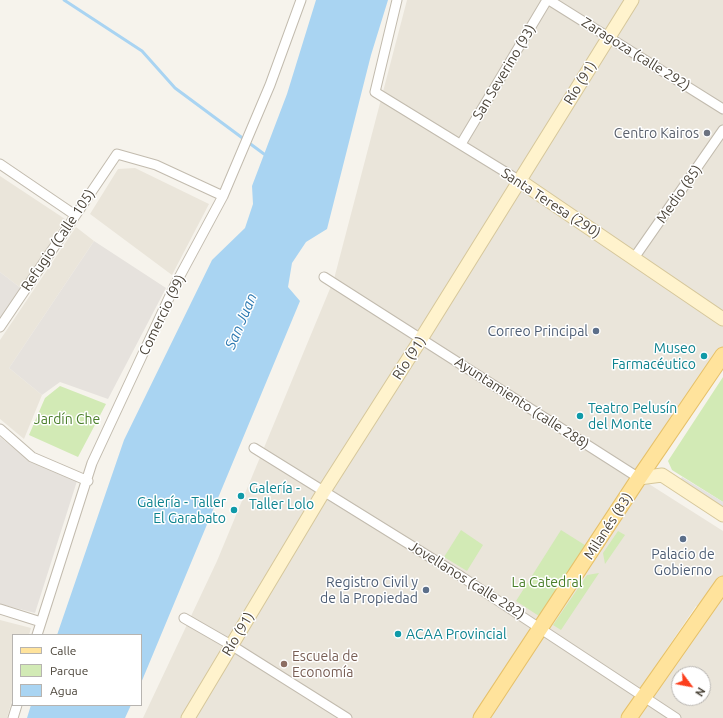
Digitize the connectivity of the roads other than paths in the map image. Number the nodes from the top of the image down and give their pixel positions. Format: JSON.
{"nodes":[{"id":1,"x":301,"y":0,"type":"edge"},
{"id":2,"x":397,"y":0,"type":"edge"},
{"id":3,"x":548,"y":0,"type":"edge"},
{"id":4,"x":632,"y":0,"type":"edge"},
{"id":5,"x":608,"y":37,"type":"junction"},
{"id":6,"x":723,"y":108,"type":"edge"},
{"id":7,"x":723,"y":130,"type":"edge"},
{"id":8,"x":461,"y":144,"type":"junction"},
{"id":9,"x":0,"y":164,"type":"edge"},
{"id":10,"x":520,"y":181,"type":"junction"},
{"id":11,"x":223,"y":196,"type":"junction"},
{"id":12,"x":75,"y":215,"type":"junction"},
{"id":13,"x":634,"y":258,"type":"junction"},
{"id":14,"x":324,"y":277,"type":"dead end"},
{"id":15,"x":723,"y":319,"type":"edge"},
{"id":16,"x":0,"y":327,"type":"edge"},
{"id":17,"x":421,"y":339,"type":"junction"},
{"id":18,"x":723,"y":356,"type":"edge"},
{"id":19,"x":0,"y":429,"type":"edge"},
{"id":20,"x":254,"y":448,"type":"dead end"},
{"id":21,"x":659,"y":450,"type":"junction"},
{"id":22,"x":662,"y":476,"type":"junction"},
{"id":23,"x":639,"y":478,"type":"junction"},
{"id":24,"x":88,"y":481,"type":"junction"},
{"id":25,"x":324,"y":492,"type":"junction"},
{"id":26,"x":723,"y":515,"type":"edge"},
{"id":27,"x":723,"y":584,"type":"edge"},
{"id":28,"x":0,"y":610,"type":"edge"},
{"id":29,"x":184,"y":618,"type":"dead end"},
{"id":30,"x":41,"y":622,"type":"junction"},
{"id":31,"x":542,"y":628,"type":"junction"},
{"id":32,"x":37,"y":634,"type":"edge"},
{"id":33,"x":232,"y":645,"type":"junction"},
{"id":34,"x":644,"y":698,"type":"junction"},
{"id":35,"x":17,"y":706,"type":"edge"},
{"id":36,"x":13,"y":718,"type":"edge"},
{"id":37,"x":188,"y":718,"type":"edge"},
{"id":38,"x":347,"y":718,"type":"edge"},
{"id":39,"x":481,"y":718,"type":"edge"},
{"id":40,"x":629,"y":718,"type":"edge"},
{"id":41,"x":676,"y":718,"type":"edge"}],
"edges":[{"from":1,"to":11,"type":"street","name":"Comercio (99)"},
{"from":2,"to":8,"type":"street","name":"Santa Teresa (290)"},
{"from":3,"to":5,"type":"street","name":"Zaragoza (calle 292)"},
{"from":3,"to":8,"type":"street","name":"San Severino (93)"},
{"from":4,"to":5,"type":"street","name":"Río (91)"},
{"from":5,"to":6,"type":"street","name":"Zaragoza (calle 292)"},
{"from":5,"to":10,"type":"street","name":"Río (91)"},
{"from":7,"to":13,"type":"street","name":"Medio (85)"},
{"from":8,"to":10,"type":"street","name":"Santa Teresa (290)"},
{"from":9,"to":12,"type":"street"},
{"from":10,"to":13,"type":"street","name":"Santa Teresa (290)"},
{"from":10,"to":17,"type":"street","name":"Río (91)"},
{"from":11,"to":12,"type":"street","name":"Refugio (Calle 105)"},
{"from":11,"to":24,"type":"street","name":"Comercio (99)"},
{"from":12,"to":16,"type":"street","name":"Refugio (Calle 105)"},
{"from":13,"to":15,"type":"street","name":"Santa Teresa (290)"},
{"from":14,"to":17,"type":"street","name":"Ayuntamiento (calle 288)"},
{"from":17,"to":23,"type":"street","name":"Ayuntamiento (calle 288)"},
{"from":17,"to":25,"type":"street","name":"Río (91)"},
{"from":18,"to":21,"type":"main road","name":"Milanés (83)"},
{"from":19,"to":24,"type":"street"},
{"from":20,"to":25,"type":"street","name":"Jovellanos (calle 282)"},
{"from":21,"to":22,"type":"street"},
{"from":21,"to":23,"type":"main road","name":"Milanés (83)"},
{"from":22,"to":23,"type":"street"},
{"from":22,"to":26,"type":"street"},
{"from":23,"to":31,"type":"main road","name":"Milanés (83)"},
{"from":24,"to":30,"type":"street","name":"Comercio (99)"},
{"from":25,"to":31,"type":"street","name":"Jovellanos (calle 282)"},
{"from":25,"to":33,"type":"street","name":"Río (91)"},
{"from":27,"to":34,"type":"main road"},
{"from":28,"to":30,"type":"street"},
{"from":29,"to":33,"type":"street"},
{"from":30,"to":32,"type":"street","name":"Comercio (99)"},
{"from":31,"to":34,"type":"street","name":"Jovellanos (calle 282)"},
{"from":31,"to":39,"type":"main road","name":"Milanés (83)"},
{"from":33,"to":37,"type":"street","name":"Río (91)"},
{"from":33,"to":38,"type":"street"},
{"from":34,"to":40,"type":"main road"},
{"from":34,"to":41,"type":"street","name":"Jovellanos (calle 282)"},
{"from":35,"to":36,"type":"street"}]}
